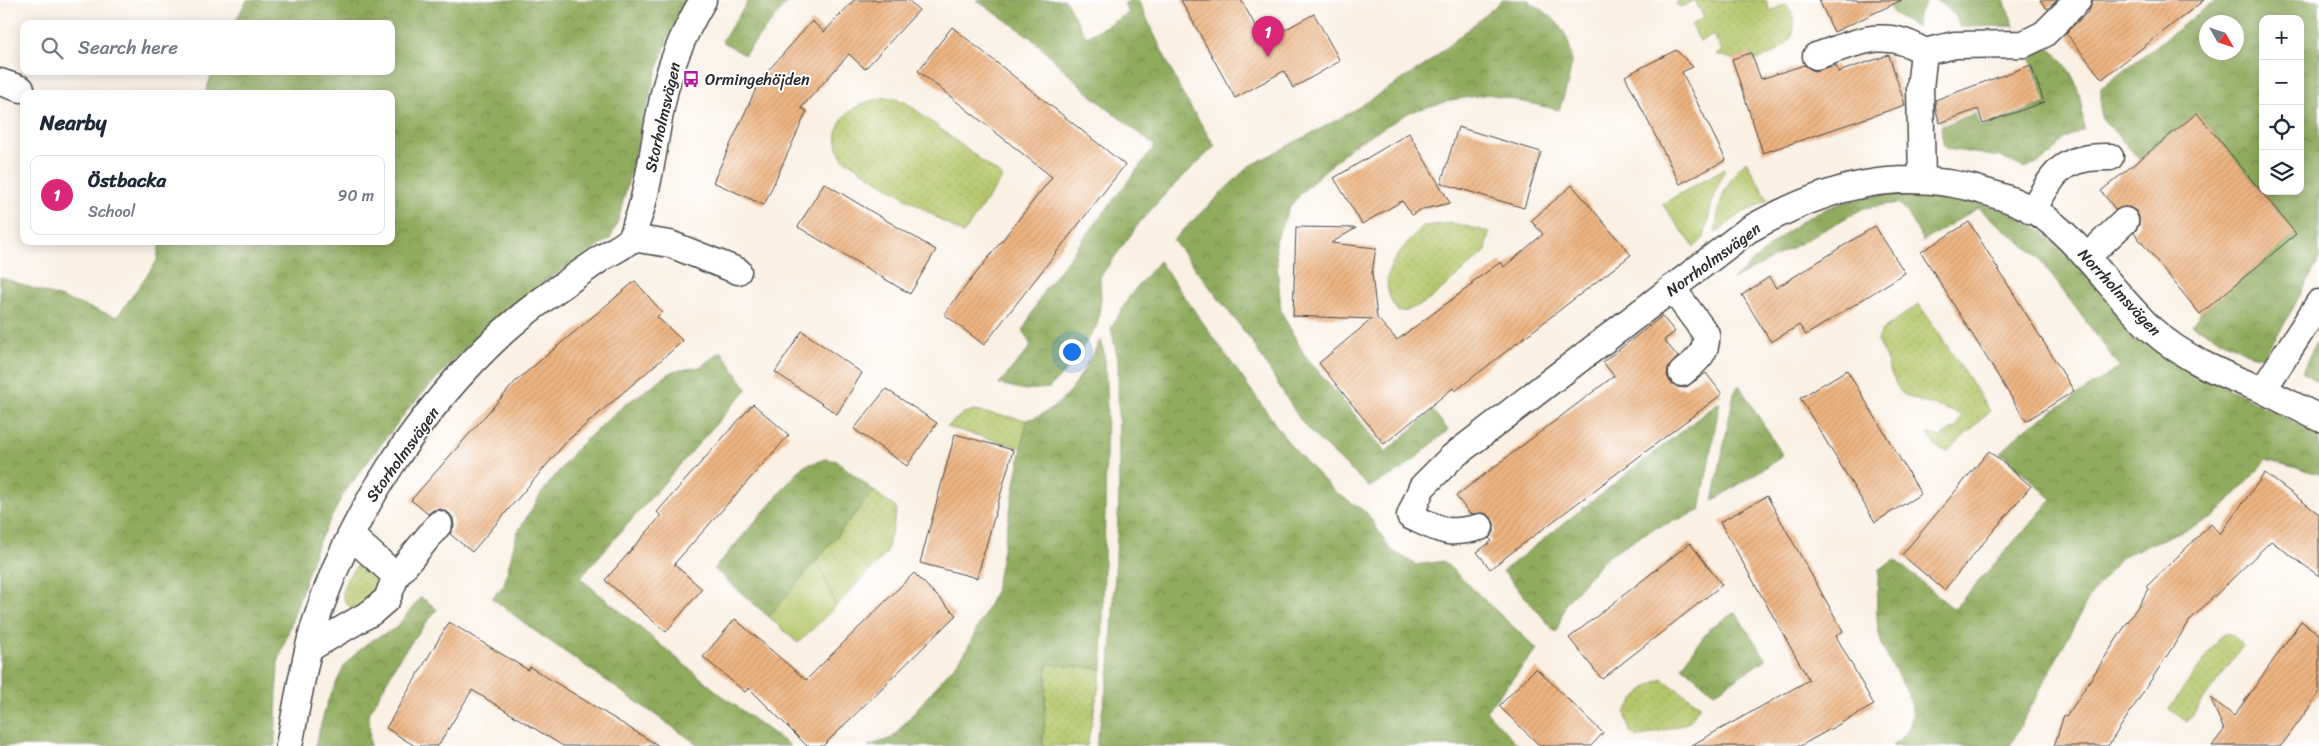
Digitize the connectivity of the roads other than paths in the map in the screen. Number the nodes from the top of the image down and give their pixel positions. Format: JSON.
{"nodes":[{"id":1,"x":703,"y":0,"type":"edge"},
{"id":2,"x":2078,"y":0,"type":"edge"},
{"id":3,"x":1924,"y":52,"type":"junction"},
{"id":4,"x":1816,"y":56,"type":"dead end"},
{"id":5,"x":2110,"y":157,"type":"dead end"},
{"id":6,"x":1922,"y":180,"type":"junction"},
{"id":7,"x":2032,"y":211,"type":"junction"},
{"id":8,"x":2125,"y":221,"type":"dead end"},
{"id":9,"x":631,"y":238,"type":"junction"},
{"id":10,"x":2087,"y":257,"type":"junction"},
{"id":11,"x":738,"y":271,"type":"dead end"},
{"id":12,"x":1672,"y":288,"type":"junction"},
{"id":13,"x":2319,"y":303,"type":"edge"},
{"id":14,"x":1682,"y":372,"type":"dead end"},
{"id":15,"x":2263,"y":390,"type":"junction"},
{"id":16,"x":2319,"y":418,"type":"edge"},
{"id":17,"x":439,"y":524,"type":"dead end"},
{"id":18,"x":1480,"y":527,"type":"dead end"},
{"id":19,"x":351,"y":536,"type":"junction"},
{"id":20,"x":396,"y":576,"type":"junction"},
{"id":21,"x":310,"y":648,"type":"junction"},
{"id":22,"x":289,"y":746,"type":"edge"}],
"edges":[{"from":1,"to":9,"type":"street","name":"Storholmsvägen"},
{"from":2,"to":3,"type":"street"},
{"from":3,"to":4,"type":"street"},
{"from":3,"to":6,"type":"street"},
{"from":5,"to":7,"type":"street"},
{"from":6,"to":7,"type":"street","name":"Norrholmsvägen"},
{"from":6,"to":12,"type":"street","name":"Norrholmsvägen"},
{"from":7,"to":10,"type":"street","name":"Norrholmsvägen"},
{"from":8,"to":10,"type":"street"},
{"from":9,"to":11,"type":"street"},
{"from":9,"to":19,"type":"street","name":"Storholmsvägen"},
{"from":10,"to":15,"type":"street","name":"Norrholmsvägen"},
{"from":12,"to":14,"type":"street"},
{"from":12,"to":18,"type":"street","name":"Norrholmsvägen"},
{"from":13,"to":15,"type":"street"},
{"from":15,"to":16,"type":"street","name":"Norrholmsvägen"},
{"from":17,"to":20,"type":"street"},
{"from":19,"to":20,"type":"street"},
{"from":19,"to":21,"type":"street","name":"Storholmsvägen"},
{"from":20,"to":21,"type":"street"},
{"from":21,"to":22,"type":"street","name":"Storholmsvägen"}]}
